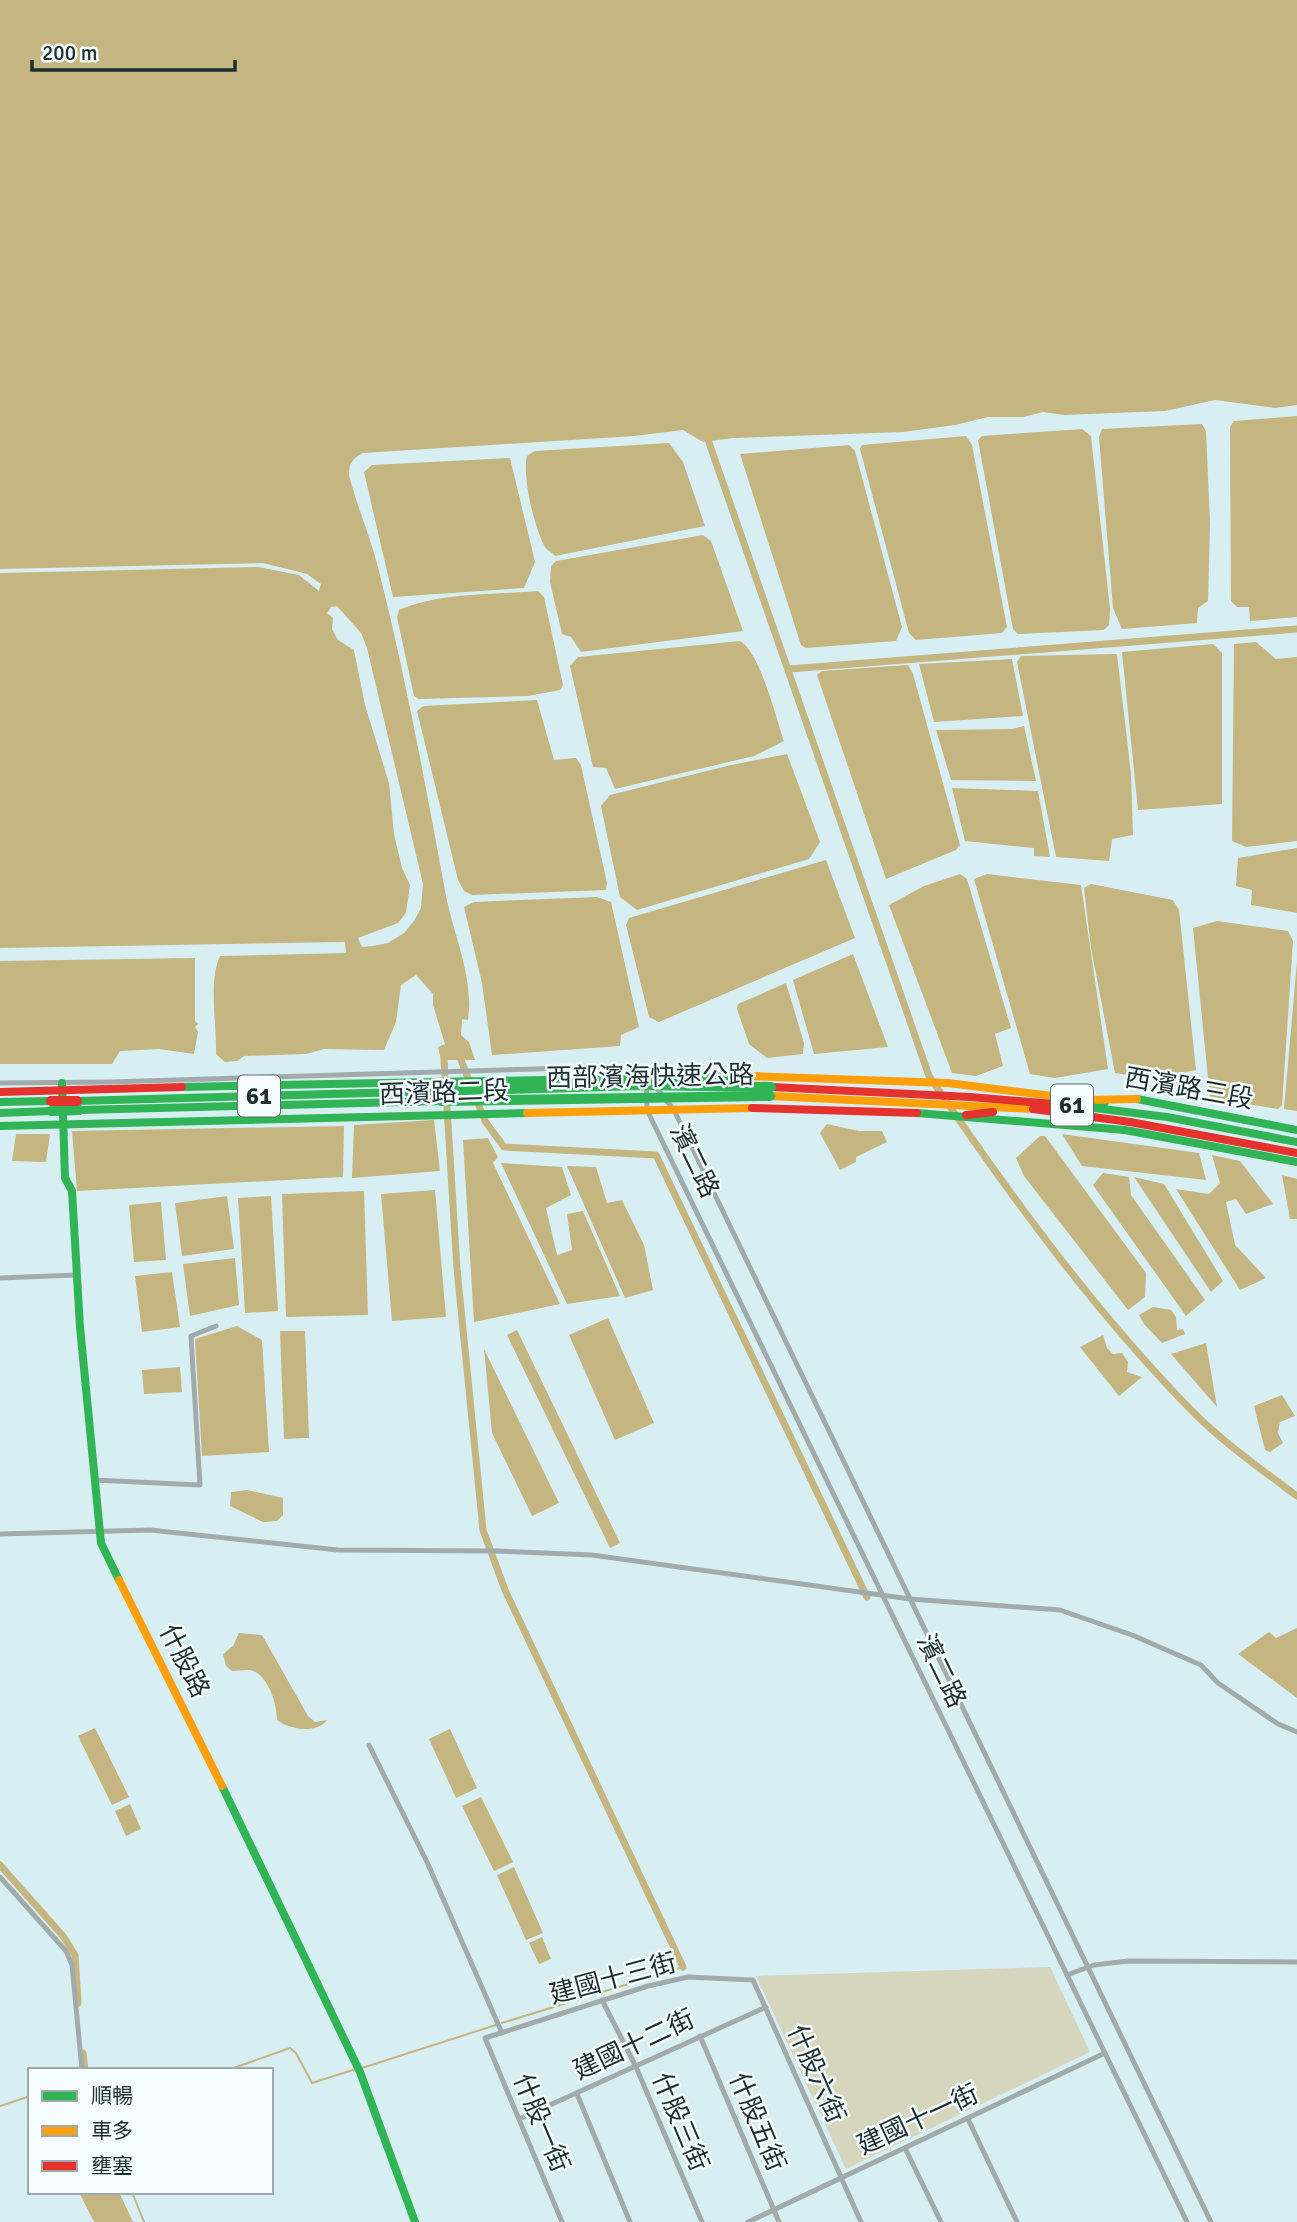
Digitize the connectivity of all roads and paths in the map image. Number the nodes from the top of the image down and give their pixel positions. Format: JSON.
{"nodes":[{"id":1,"x":646,"y":1076,"type":"junction"},
{"id":2,"x":916,"y":1082,"type":"joint"},
{"id":3,"x":0,"y":1083,"type":"edge"},
{"id":4,"x":62,"y":1086,"type":"junction"},
{"id":5,"x":440,"y":1086,"type":"junction"},
{"id":6,"x":0,"y":1092,"type":"edge"},
{"id":7,"x":771,"y":1092,"type":"junction"},
{"id":8,"x":959,"y":1099,"type":"junction"},
{"id":9,"x":1085,"y":1100,"type":"junction"},
{"id":10,"x":0,"y":1102,"type":"edge"},
{"id":11,"x":51,"y":1106,"type":"junction"},
{"id":12,"x":648,"y":1110,"type":"junction"},
{"id":13,"x":674,"y":1110,"type":"junction"},
{"id":14,"x":0,"y":1113,"type":"edge"},
{"id":15,"x":966,"y":1115,"type":"junction"},
{"id":16,"x":1188,"y":1118,"type":"junction"},
{"id":17,"x":1134,"y":1123,"type":"junction"},
{"id":18,"x":65,"y":1124,"type":"junction"},
{"id":19,"x":0,"y":1126,"type":"edge"},
{"id":20,"x":1297,"y":1130,"type":"edge"},
{"id":21,"x":1297,"y":1142,"type":"edge"},
{"id":22,"x":1297,"y":1153,"type":"edge"},
{"id":23,"x":1297,"y":1162,"type":"edge"},
{"id":24,"x":77,"y":1275,"type":"junction"},
{"id":25,"x":0,"y":1278,"type":"edge"},
{"id":26,"x":216,"y":1326,"type":"dead end"},
{"id":27,"x":94,"y":1480,"type":"junction"},
{"id":28,"x":101,"y":1532,"type":"junction"},
{"id":29,"x":0,"y":1534,"type":"edge"},
{"id":30,"x":882,"y":1595,"type":"junction"},
{"id":31,"x":910,"y":1599,"type":"junction"},
{"id":32,"x":1297,"y":1732,"type":"edge"},
{"id":33,"x":369,"y":1745,"type":"dead end"},
{"id":34,"x":0,"y":1877,"type":"edge"},
{"id":35,"x":1297,"y":1962,"type":"edge"},
{"id":36,"x":1088,"y":1966,"type":"junction"},
{"id":37,"x":1067,"y":1975,"type":"junction"},
{"id":38,"x":753,"y":1980,"type":"joint"},
{"id":39,"x":603,"y":2000,"type":"junction"},
{"id":40,"x":766,"y":2007,"type":"junction"},
{"id":41,"x":502,"y":2033,"type":"junction"},
{"id":42,"x":700,"y":2036,"type":"junction"},
{"id":43,"x":485,"y":2038,"type":"joint"},
{"id":44,"x":1105,"y":2053,"type":"junction"},
{"id":45,"x":636,"y":2067,"type":"junction"},
{"id":46,"x":82,"y":2068,"type":"edge"},
{"id":47,"x":577,"y":2094,"type":"junction"},
{"id":48,"x":519,"y":2119,"type":"junction"},
{"id":49,"x":968,"y":2119,"type":"junction"},
{"id":50,"x":905,"y":2148,"type":"junction"},
{"id":51,"x":841,"y":2178,"type":"junction"},
{"id":52,"x":773,"y":2209,"type":"junction"},
{"id":53,"x":415,"y":2222,"type":"edge"},
{"id":54,"x":562,"y":2222,"type":"edge"},
{"id":55,"x":630,"y":2222,"type":"edge"},
{"id":56,"x":702,"y":2222,"type":"edge"},
{"id":57,"x":748,"y":2222,"type":"edge"},
{"id":58,"x":779,"y":2222,"type":"edge"},
{"id":59,"x":861,"y":2222,"type":"edge"},
{"id":60,"x":941,"y":2222,"type":"edge"},
{"id":61,"x":1017,"y":2222,"type":"edge"},
{"id":62,"x":1187,"y":2222,"type":"edge"},
{"id":63,"x":1211,"y":2222,"type":"edge"}],
"edges":[{"from":1,"to":2,"type":"main road","name":"西濱路二段"},
{"from":1,"to":5,"type":"main road","name":"西濱路二段"},
{"from":1,"to":12,"type":"street","name":"濱二路"},
{"from":1,"to":13,"type":"street","name":"濱二路"},
{"from":2,"to":9,"type":"main road","name":"西濱路三段"},
{"from":3,"to":4,"type":"street"},
{"from":4,"to":5,"type":"main road","name":"西濱路二段"},
{"from":4,"to":6,"type":"main road","name":"西濱路二段"},
{"from":4,"to":18,"type":"main road","name":"什股路"},
{"from":5,"to":7,"type":"main road","name":"西部濱海快速公路","number":"61","bridge":true},
{"from":5,"to":11,"type":"main road","name":"西部濱海快速公路","number":"61","bridge":true},
{"from":7,"to":8,"type":"main road","name":"西部濱海快速公路","number":"61"},
{"from":7,"to":8,"type":"main road","name":"西部濱海快速公路","number":"61"},
{"from":8,"to":16,"type":"main road","name":"西部濱海快速公路","number":"61"},
{"from":8,"to":17,"type":"main road","name":"西部濱海快速公路","number":"61"},
{"from":9,"to":16,"type":"main road"},
{"from":9,"to":20,"type":"main road","name":"西濱路三段"},
{"from":10,"to":11,"type":"main road","name":"西部濱海快速公路","number":"61"},
{"from":11,"to":14,"type":"main road","name":"西部濱海快速公路","number":"61"},
{"from":12,"to":13,"type":"main road","name":"西濱路二段"},
{"from":12,"to":18,"type":"main road","name":"西濱路二段"},
{"from":12,"to":30,"type":"street","name":"濱二路"},
{"from":13,"to":15,"type":"main road","name":"西濱路二段"},
{"from":13,"to":31,"type":"street","name":"濱二路"},
{"from":15,"to":17,"type":"main road"},
{"from":15,"to":23,"type":"main road","name":"西濱路三段"},
{"from":16,"to":21,"type":"main road","name":"西部濱海快速公路","number":"61"},
{"from":17,"to":22,"type":"main road","name":"西部濱海快速公路","number":"61"},
{"from":18,"to":19,"type":"main road","name":"西濱路二段"},
{"from":18,"to":24,"type":"main road","name":"什股路"},
{"from":24,"to":25,"type":"street"},
{"from":24,"to":27,"type":"main road","name":"什股路"},
{"from":26,"to":27,"type":"street"},
{"from":27,"to":28,"type":"main road","name":"什股路"},
{"from":28,"to":29,"type":"street"},
{"from":28,"to":30,"type":"street"},
{"from":28,"to":53,"type":"main road","name":"什股路"},
{"from":30,"to":31,"type":"street"},
{"from":30,"to":37,"type":"street","name":"濱二路"},
{"from":31,"to":32,"type":"street"},
{"from":31,"to":36,"type":"street","name":"濱二路"},
{"from":33,"to":41,"type":"street"},
{"from":34,"to":46,"type":"street"},
{"from":35,"to":36,"type":"street"},
{"from":36,"to":37,"type":"street"},
{"from":36,"to":63,"type":"street","name":"濱二路"},
{"from":37,"to":44,"type":"street","name":"濱二路"},
{"from":38,"to":39,"type":"street","name":"建國十三街"},
{"from":38,"to":40,"type":"street","name":"什股六街"},
{"from":39,"to":41,"type":"street","name":"建國十三街"},
{"from":39,"to":45,"type":"street","name":"什股三街"},
{"from":40,"to":42,"type":"street","name":"建國十二街"},
{"from":40,"to":51,"type":"street","name":"什股六街"},
{"from":41,"to":43,"type":"street","name":"建國十三街"},
{"from":42,"to":45,"type":"street","name":"建國十二街"},
{"from":42,"to":52,"type":"street","name":"什股五街"},
{"from":43,"to":48,"type":"street","name":"什股一街"},
{"from":44,"to":49,"type":"street","name":"建國十一街"},
{"from":44,"to":62,"type":"street","name":"濱二路"},
{"from":45,"to":47,"type":"street","name":"建國十二街"},
{"from":45,"to":56,"type":"street","name":"什股三街"},
{"from":47,"to":48,"type":"street","name":"建國十二街"},
{"from":47,"to":55,"type":"street"},
{"from":48,"to":54,"type":"street","name":"什股一街"},
{"from":49,"to":50,"type":"street","name":"建國十一街"},
{"from":49,"to":61,"type":"street"},
{"from":50,"to":51,"type":"street","name":"建國十一街"},
{"from":50,"to":60,"type":"street"},
{"from":51,"to":52,"type":"street","name":"建國十一街"},
{"from":51,"to":59,"type":"street","name":"什股六街"},
{"from":52,"to":57,"type":"street","name":"建國十一街"},
{"from":52,"to":58,"type":"street","name":"什股五街"}]}
